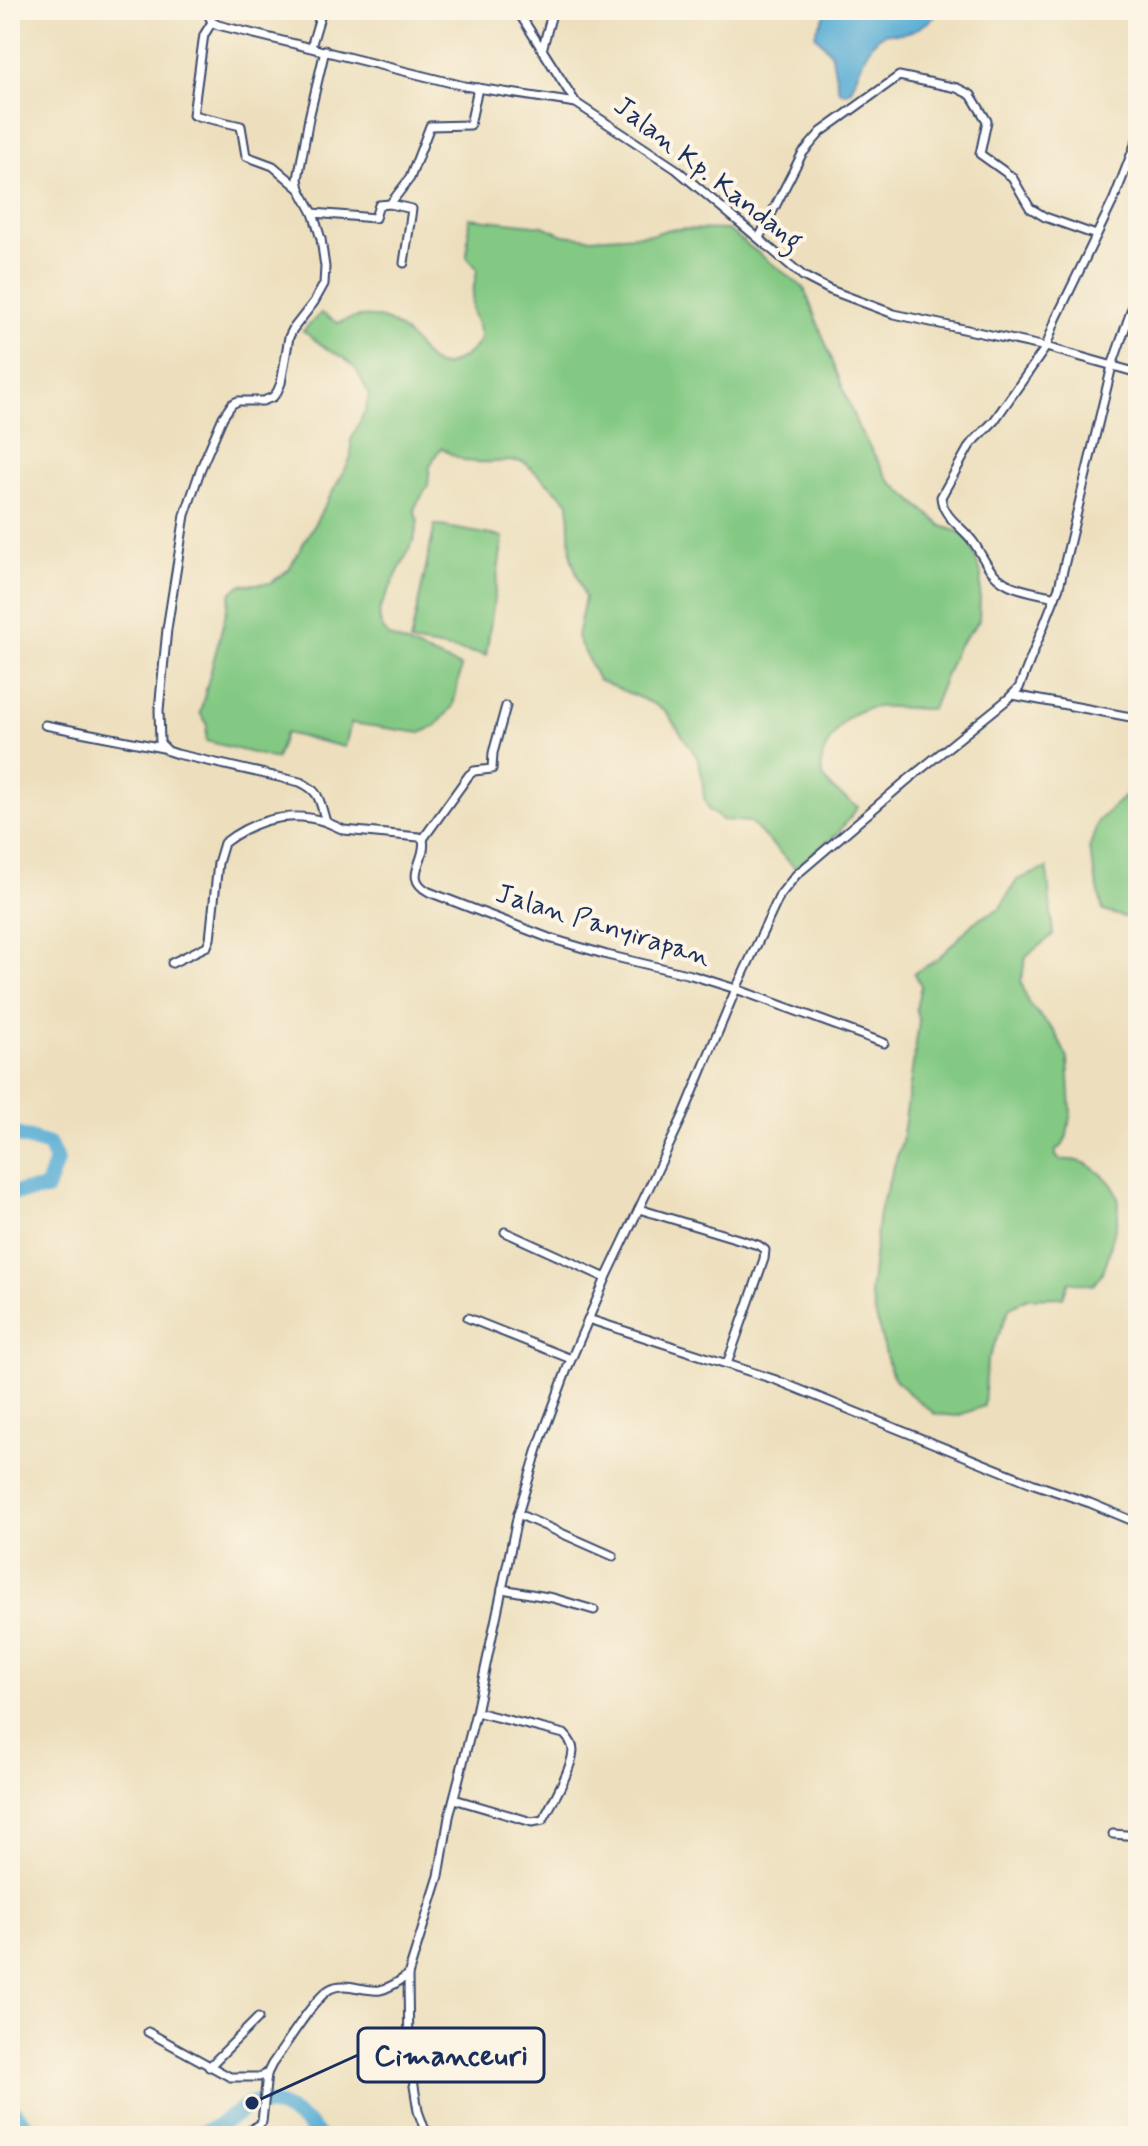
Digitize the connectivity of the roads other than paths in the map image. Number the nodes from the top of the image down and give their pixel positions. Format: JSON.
{"nodes":[{"id":1,"x":206,"y":10,"type":"edge"},
{"id":2,"x":322,"y":10,"type":"edge"},
{"id":3,"x":517,"y":10,"type":"edge"},
{"id":4,"x":553,"y":10,"type":"edge"},
{"id":5,"x":212,"y":22,"type":"junction"},
{"id":6,"x":311,"y":47,"type":"junction"},
{"id":7,"x":325,"y":50,"type":"junction"},
{"id":8,"x":542,"y":50,"type":"junction"},
{"id":9,"x":478,"y":88,"type":"junction"},
{"id":10,"x":576,"y":103,"type":"junction"},
{"id":11,"x":1138,"y":137,"type":"edge"},
{"id":12,"x":300,"y":189,"type":"junction"},
{"id":13,"x":390,"y":204,"type":"junction"},
{"id":14,"x":313,"y":213,"type":"junction"},
{"id":15,"x":1096,"y":235,"type":"junction"},
{"id":16,"x":759,"y":238,"type":"junction"},
{"id":17,"x":404,"y":263,"type":"dead end"},
{"id":18,"x":1138,"y":291,"type":"edge"},
{"id":19,"x":1046,"y":347,"type":"junction"},
{"id":20,"x":1112,"y":366,"type":"junction"},
{"id":21,"x":1138,"y":373,"type":"edge"},
{"id":22,"x":1055,"y":597,"type":"junction"},
{"id":23,"x":1013,"y":695,"type":"junction"},
{"id":24,"x":506,"y":706,"type":"dead end"},
{"id":25,"x":1138,"y":712,"type":"edge"},
{"id":26,"x":45,"y":725,"type":"dead end"},
{"id":27,"x":165,"y":748,"type":"junction"},
{"id":28,"x":326,"y":822,"type":"junction"},
{"id":29,"x":423,"y":839,"type":"junction"},
{"id":30,"x":172,"y":963,"type":"dead end"},
{"id":31,"x":736,"y":989,"type":"junction"},
{"id":32,"x":884,"y":1043,"type":"dead end"},
{"id":33,"x":639,"y":1209,"type":"junction"},
{"id":34,"x":505,"y":1232,"type":"dead end"},
{"id":35,"x":606,"y":1278,"type":"junction"},
{"id":36,"x":468,"y":1318,"type":"dead end"},
{"id":37,"x":588,"y":1319,"type":"junction"},
{"id":38,"x":571,"y":1359,"type":"junction"},
{"id":39,"x":727,"y":1364,"type":"junction"},
{"id":40,"x":518,"y":1514,"type":"junction"},
{"id":41,"x":1138,"y":1523,"type":"edge"},
{"id":42,"x":613,"y":1556,"type":"dead end"},
{"id":43,"x":502,"y":1589,"type":"junction"},
{"id":44,"x":594,"y":1610,"type":"dead end"},
{"id":45,"x":476,"y":1712,"type":"junction"},
{"id":46,"x":454,"y":1799,"type":"junction"},
{"id":47,"x":1113,"y":1834,"type":"dead end"},
{"id":48,"x":1138,"y":1836,"type":"edge"},
{"id":49,"x":408,"y":1975,"type":"junction"},
{"id":50,"x":258,"y":2018,"type":"dead end"},
{"id":51,"x":148,"y":2032,"type":"dead end"},
{"id":52,"x":209,"y":2067,"type":"junction"},
{"id":53,"x":267,"y":2074,"type":"junction"},
{"id":54,"x":427,"y":2134,"type":"edge"},
{"id":55,"x":242,"y":2136,"type":"edge"},
{"id":56,"x":443,"y":2136,"type":"edge"}],
"edges":[{"from":1,"to":5,"type":"street"},
{"from":2,"to":6,"type":"street"},
{"from":3,"to":8,"type":"street"},
{"from":4,"to":8,"type":"street"},
{"from":5,"to":6,"type":"street","name":"Jalan Kp. Kandang"},
{"from":5,"to":12,"type":"street"},
{"from":6,"to":7,"type":"street","name":"Jalan Kp. Kandang"},
{"from":7,"to":9,"type":"street","name":"Jalan Kp. Kandang"},
{"from":7,"to":12,"type":"street"},
{"from":8,"to":10,"type":"street"},
{"from":9,"to":10,"type":"street","name":"Jalan Kp. Kandang"},
{"from":9,"to":13,"type":"street"},
{"from":10,"to":16,"type":"street","name":"Jalan Kp. Kandang"},
{"from":11,"to":15,"type":"street"},
{"from":12,"to":14,"type":"street"},
{"from":13,"to":14,"type":"street"},
{"from":13,"to":17,"type":"street"},
{"from":14,"to":27,"type":"street"},
{"from":15,"to":16,"type":"street"},
{"from":15,"to":19,"type":"street"},
{"from":16,"to":19,"type":"street","name":"Jalan Kp. Kandang"},
{"from":18,"to":20,"type":"street"},
{"from":19,"to":20,"type":"street","name":"Jalan Kp. Kandang"},
{"from":19,"to":22,"type":"street"},
{"from":20,"to":21,"type":"street","name":"Jalan Kp. Kandang"},
{"from":20,"to":22,"type":"street"},
{"from":22,"to":23,"type":"street"},
{"from":23,"to":25,"type":"street"},
{"from":23,"to":31,"type":"street"},
{"from":24,"to":29,"type":"street"},
{"from":26,"to":27,"type":"street"},
{"from":27,"to":28,"type":"street"},
{"from":28,"to":29,"type":"street"},
{"from":28,"to":30,"type":"street"},
{"from":29,"to":31,"type":"street","name":"Jalan Panyirapan"},
{"from":31,"to":32,"type":"street"},
{"from":31,"to":33,"type":"street"},
{"from":33,"to":35,"type":"street"},
{"from":33,"to":39,"type":"street"},
{"from":34,"to":35,"type":"street"},
{"from":35,"to":37,"type":"street"},
{"from":36,"to":38,"type":"street"},
{"from":37,"to":38,"type":"street"},
{"from":37,"to":39,"type":"street"},
{"from":38,"to":40,"type":"street"},
{"from":39,"to":41,"type":"street"},
{"from":40,"to":42,"type":"street"},
{"from":40,"to":43,"type":"street"},
{"from":43,"to":44,"type":"street"},
{"from":43,"to":45,"type":"street"},
{"from":45,"to":46,"type":"street"},
{"from":45,"to":46,"type":"street"},
{"from":46,"to":49,"type":"street"},
{"from":47,"to":48,"type":"street"},
{"from":49,"to":53,"type":"street"},
{"from":49,"to":54,"type":"street"},
{"from":50,"to":52,"type":"street"},
{"from":51,"to":52,"type":"street"},
{"from":52,"to":53,"type":"street"},
{"from":53,"to":55,"type":"street"},
{"from":54,"to":56,"type":"street"}]}
